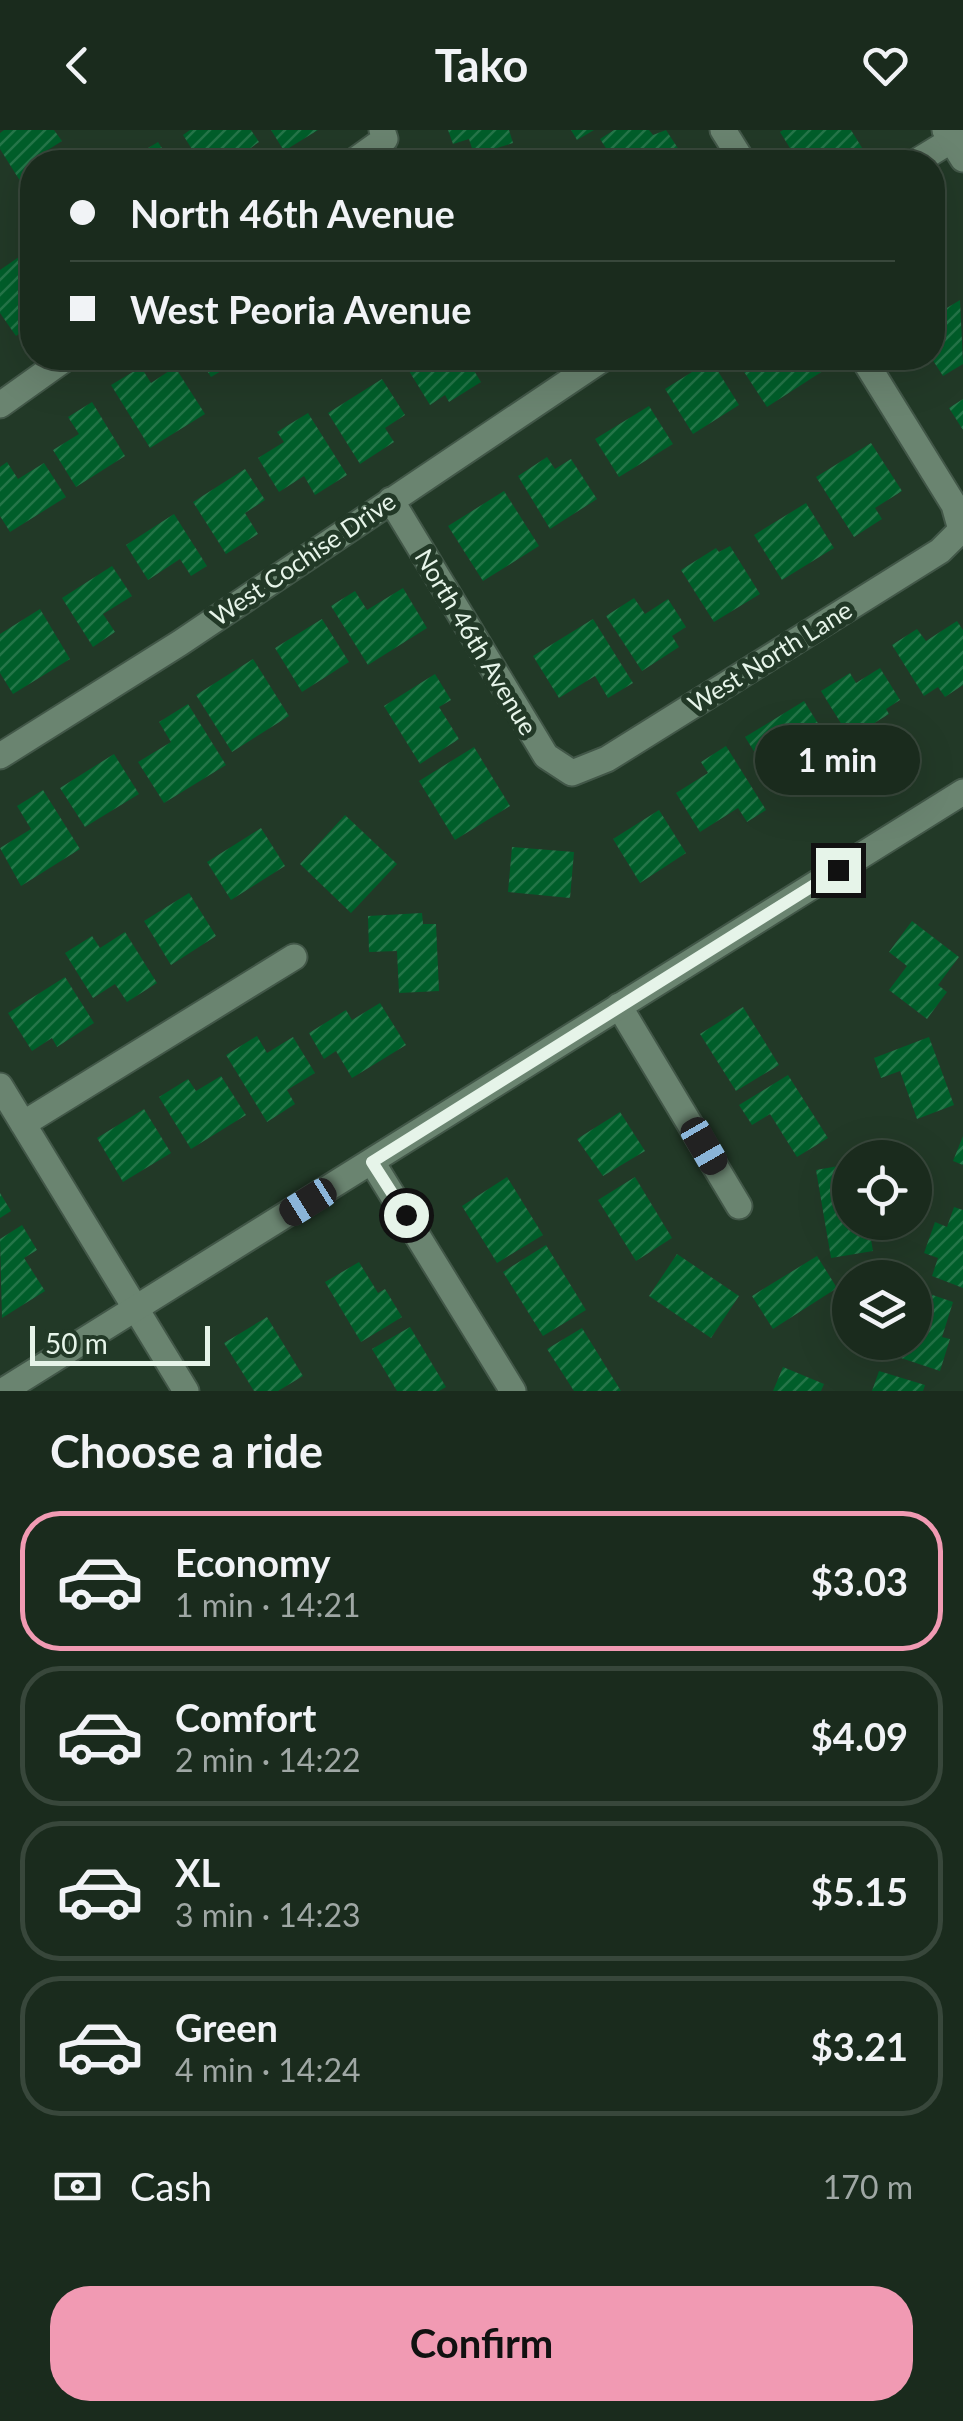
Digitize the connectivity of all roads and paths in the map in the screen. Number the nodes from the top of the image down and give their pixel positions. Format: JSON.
{"nodes":[{"id":1,"x":50,"y":370,"type":"edge"},
{"id":2,"x":586,"y":370,"type":"edge"},
{"id":3,"x":870,"y":370,"type":"edge"},
{"id":4,"x":0,"y":406,"type":"edge"},
{"id":5,"x":390,"y":500,"type":"junction"},
{"id":6,"x":960,"y":530,"type":"edge"},
{"id":7,"x":0,"y":756,"type":"edge"},
{"id":8,"x":572,"y":773,"type":"joint"},
{"id":9,"x":963,"y":792,"type":"edge"},
{"id":10,"x":294,"y":957,"type":"dead end"},
{"id":11,"x":619,"y":1006,"type":"junction"},
{"id":12,"x":0,"y":1086,"type":"edge"},
{"id":13,"x":23,"y":1124,"type":"junction"},
{"id":14,"x":372,"y":1162,"type":"junction"},
{"id":15,"x":740,"y":1206,"type":"dead end"},
{"id":16,"x":136,"y":1308,"type":"junction"},
{"id":17,"x":4,"y":1391,"type":"edge"},
{"id":18,"x":186,"y":1391,"type":"edge"},
{"id":19,"x":513,"y":1391,"type":"edge"}],
"edges":[{"from":1,"to":4,"type":"street"},
{"from":2,"to":5,"type":"street","name":"West Cochise Drive"},
{"from":3,"to":6,"type":"street"},
{"from":5,"to":7,"type":"street","name":"West Cochise Drive"},
{"from":5,"to":8,"type":"street","name":"North 46th Avenue"},
{"from":6,"to":8,"type":"street","name":"West North Lane"},
{"from":9,"to":11,"type":"street"},
{"from":10,"to":13,"type":"street"},
{"from":11,"to":14,"type":"street"},
{"from":11,"to":15,"type":"street"},
{"from":12,"to":13,"type":"street"},
{"from":13,"to":16,"type":"street"},
{"from":14,"to":16,"type":"street"},
{"from":14,"to":19,"type":"street"},
{"from":16,"to":17,"type":"street"},
{"from":16,"to":18,"type":"street"}]}
